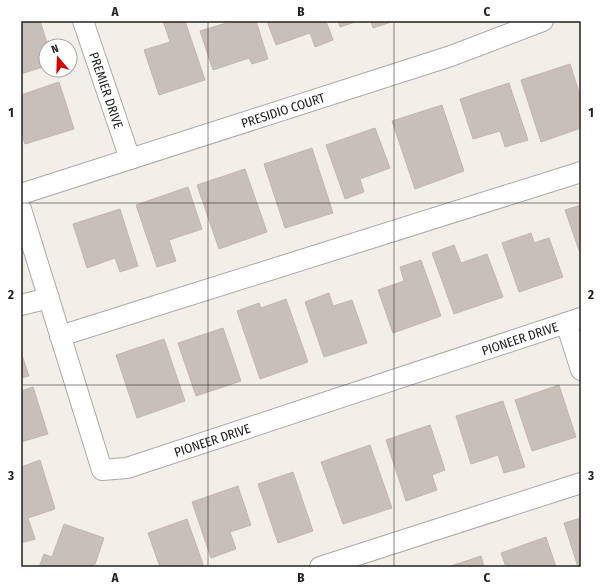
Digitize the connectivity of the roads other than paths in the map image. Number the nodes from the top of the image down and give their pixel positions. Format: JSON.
{"nodes":[{"id":1,"x":83,"y":21,"type":"edge"},
{"id":2,"x":543,"y":21,"type":"edge"},
{"id":3,"x":130,"y":159,"type":"junction"},
{"id":4,"x":581,"y":172,"type":"edge"},
{"id":5,"x":21,"y":194,"type":"edge"},
{"id":6,"x":21,"y":209,"type":"edge"},
{"id":7,"x":49,"y":298,"type":"junction"},
{"id":8,"x":21,"y":305,"type":"edge"},
{"id":9,"x":574,"y":321,"type":"edge"},
{"id":10,"x":60,"y":336,"type":"junction"},
{"id":11,"x":581,"y":370,"type":"edge"},
{"id":12,"x":581,"y":483,"type":"edge"},
{"id":13,"x":320,"y":567,"type":"edge"}],
"edges":[{"from":1,"to":3,"type":"street","name":"PREMIER DRIVE"},
{"from":2,"to":3,"type":"street","name":"PRESIDIO COURT"},
{"from":3,"to":5,"type":"street","name":"PRESIDIO COURT"},
{"from":4,"to":10,"type":"street"},
{"from":6,"to":7,"type":"street","name":"PIONEER DRIVE"},
{"from":7,"to":8,"type":"street"},
{"from":7,"to":10,"type":"street","name":"PIONEER DRIVE"},
{"from":9,"to":10,"type":"street","name":"PIONEER DRIVE"},
{"from":9,"to":11,"type":"street"},
{"from":12,"to":13,"type":"street"}]}
